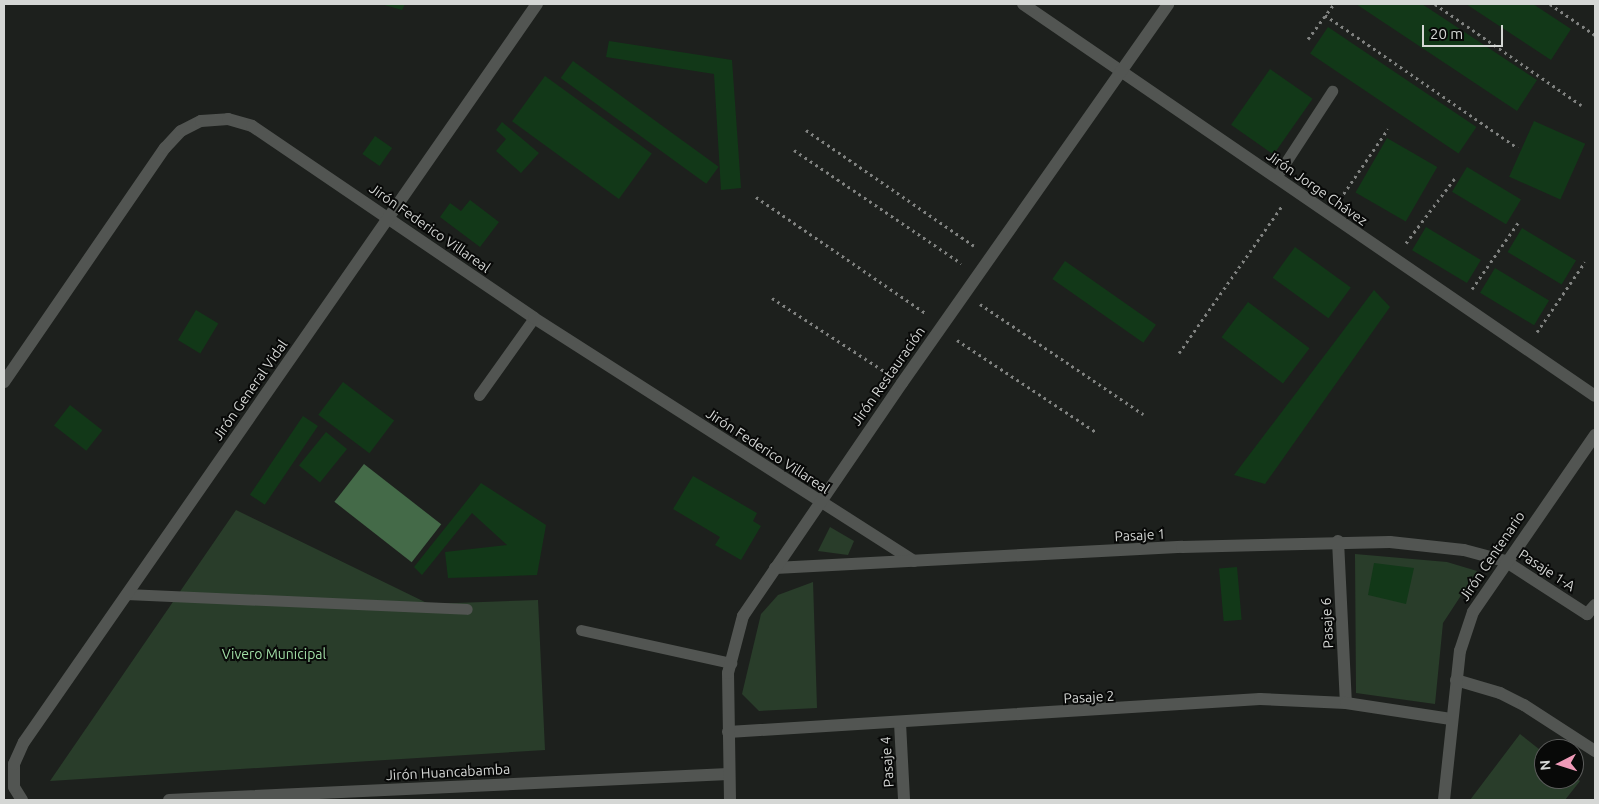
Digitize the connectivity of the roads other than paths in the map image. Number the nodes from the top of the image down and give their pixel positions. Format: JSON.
{"nodes":[{"id":1,"x":537,"y":4,"type":"edge"},
{"id":2,"x":1022,"y":4,"type":"edge"},
{"id":3,"x":1168,"y":4,"type":"edge"},
{"id":4,"x":1120,"y":70,"type":"junction"},
{"id":5,"x":1332,"y":91,"type":"dead end"},
{"id":6,"x":1276,"y":177,"type":"junction"},
{"id":7,"x":388,"y":217,"type":"junction"},
{"id":8,"x":534,"y":318,"type":"junction"},
{"id":9,"x":4,"y":382,"type":"edge"},
{"id":10,"x":479,"y":395,"type":"dead end"},
{"id":11,"x":1595,"y":396,"type":"edge"},
{"id":12,"x":1595,"y":435,"type":"edge"},
{"id":13,"x":819,"y":503,"type":"junction"},
{"id":14,"x":1338,"y":541,"type":"junction"},
{"id":15,"x":914,"y":561,"type":"junction"},
{"id":16,"x":1505,"y":561,"type":"junction"},
{"id":17,"x":775,"y":568,"type":"junction"},
{"id":18,"x":126,"y":594,"type":"junction"},
{"id":19,"x":1595,"y":605,"type":"edge"},
{"id":20,"x":467,"y":609,"type":"dead end"},
{"id":21,"x":581,"y":630,"type":"dead end"},
{"id":22,"x":731,"y":663,"type":"junction"},
{"id":23,"x":1456,"y":680,"type":"junction"},
{"id":24,"x":1346,"y":703,"type":"junction"},
{"id":25,"x":1451,"y":719,"type":"junction"},
{"id":26,"x":900,"y":723,"type":"junction"},
{"id":27,"x":728,"y":732,"type":"junction"},
{"id":28,"x":1595,"y":751,"type":"edge"},
{"id":29,"x":728,"y":774,"type":"junction"},
{"id":30,"x":367,"y":796,"type":"edge"},
{"id":31,"x":22,"y":800,"type":"edge"},
{"id":32,"x":169,"y":800,"type":"edge"},
{"id":33,"x":730,"y":800,"type":"edge"},
{"id":34,"x":904,"y":800,"type":"edge"},
{"id":35,"x":1444,"y":800,"type":"edge"}],
"edges":[{"from":1,"to":7,"type":"street","name":"Jirón General Vidal"},
{"from":2,"to":4,"type":"street","name":"Jirón Jorge Chávez"},
{"from":3,"to":4,"type":"street","name":"Jirón Restauración"},
{"from":4,"to":6,"type":"street","name":"Jirón Jorge Chávez"},
{"from":4,"to":13,"type":"street","name":"Jirón Restauración"},
{"from":5,"to":6,"type":"lane"},
{"from":6,"to":11,"type":"street","name":"Jirón Jorge Chávez"},
{"from":7,"to":8,"type":"street","name":"Jirón Federico Villareal"},
{"from":7,"to":9,"type":"street","name":"Jirón Federico Villareal"},
{"from":7,"to":18,"type":"street","name":"Jirón General Vidal"},
{"from":8,"to":10,"type":"lane"},
{"from":8,"to":13,"type":"street","name":"Jirón Federico Villareal"},
{"from":12,"to":16,"type":"street","name":"Jirón Centenario"},
{"from":13,"to":15,"type":"street","name":"Jirón Federico Villareal"},
{"from":13,"to":17,"type":"street","name":"Jirón Restauración"},
{"from":14,"to":15,"type":"street","name":"Pasaje 1"},
{"from":14,"to":16,"type":"street","name":"Pasaje 1"},
{"from":14,"to":24,"type":"street","name":"Pasaje 6"},
{"from":15,"to":17,"type":"street","name":"Pasaje 1"},
{"from":16,"to":19,"type":"street","name":"Pasaje 1-A"},
{"from":16,"to":23,"type":"street","name":"Jirón Centenario"},
{"from":17,"to":22,"type":"street","name":"Jirón Restauración"},
{"from":18,"to":20,"type":"lane"},
{"from":18,"to":31,"type":"street","name":"Jirón General Vidal"},
{"from":21,"to":22,"type":"lane"},
{"from":22,"to":27,"type":"street","name":"Jirón Restauración"},
{"from":23,"to":25,"type":"street","name":"Jirón Centenario"},
{"from":23,"to":28,"type":"street"},
{"from":24,"to":25,"type":"street","name":"Pasaje 2"},
{"from":24,"to":26,"type":"street","name":"Pasaje 2"},
{"from":25,"to":35,"type":"street","name":"Jirón Centenario"},
{"from":26,"to":27,"type":"street","name":"Pasaje 2"},
{"from":26,"to":34,"type":"street","name":"Pasaje 4"},
{"from":27,"to":29,"type":"street","name":"Jirón Restauración"},
{"from":29,"to":30,"type":"street","name":"Jirón Huancabamba"},
{"from":29,"to":33,"type":"street","name":"Jirón Restauración"},
{"from":30,"to":32,"type":"street","name":"Jirón Huancabamba"}]}
